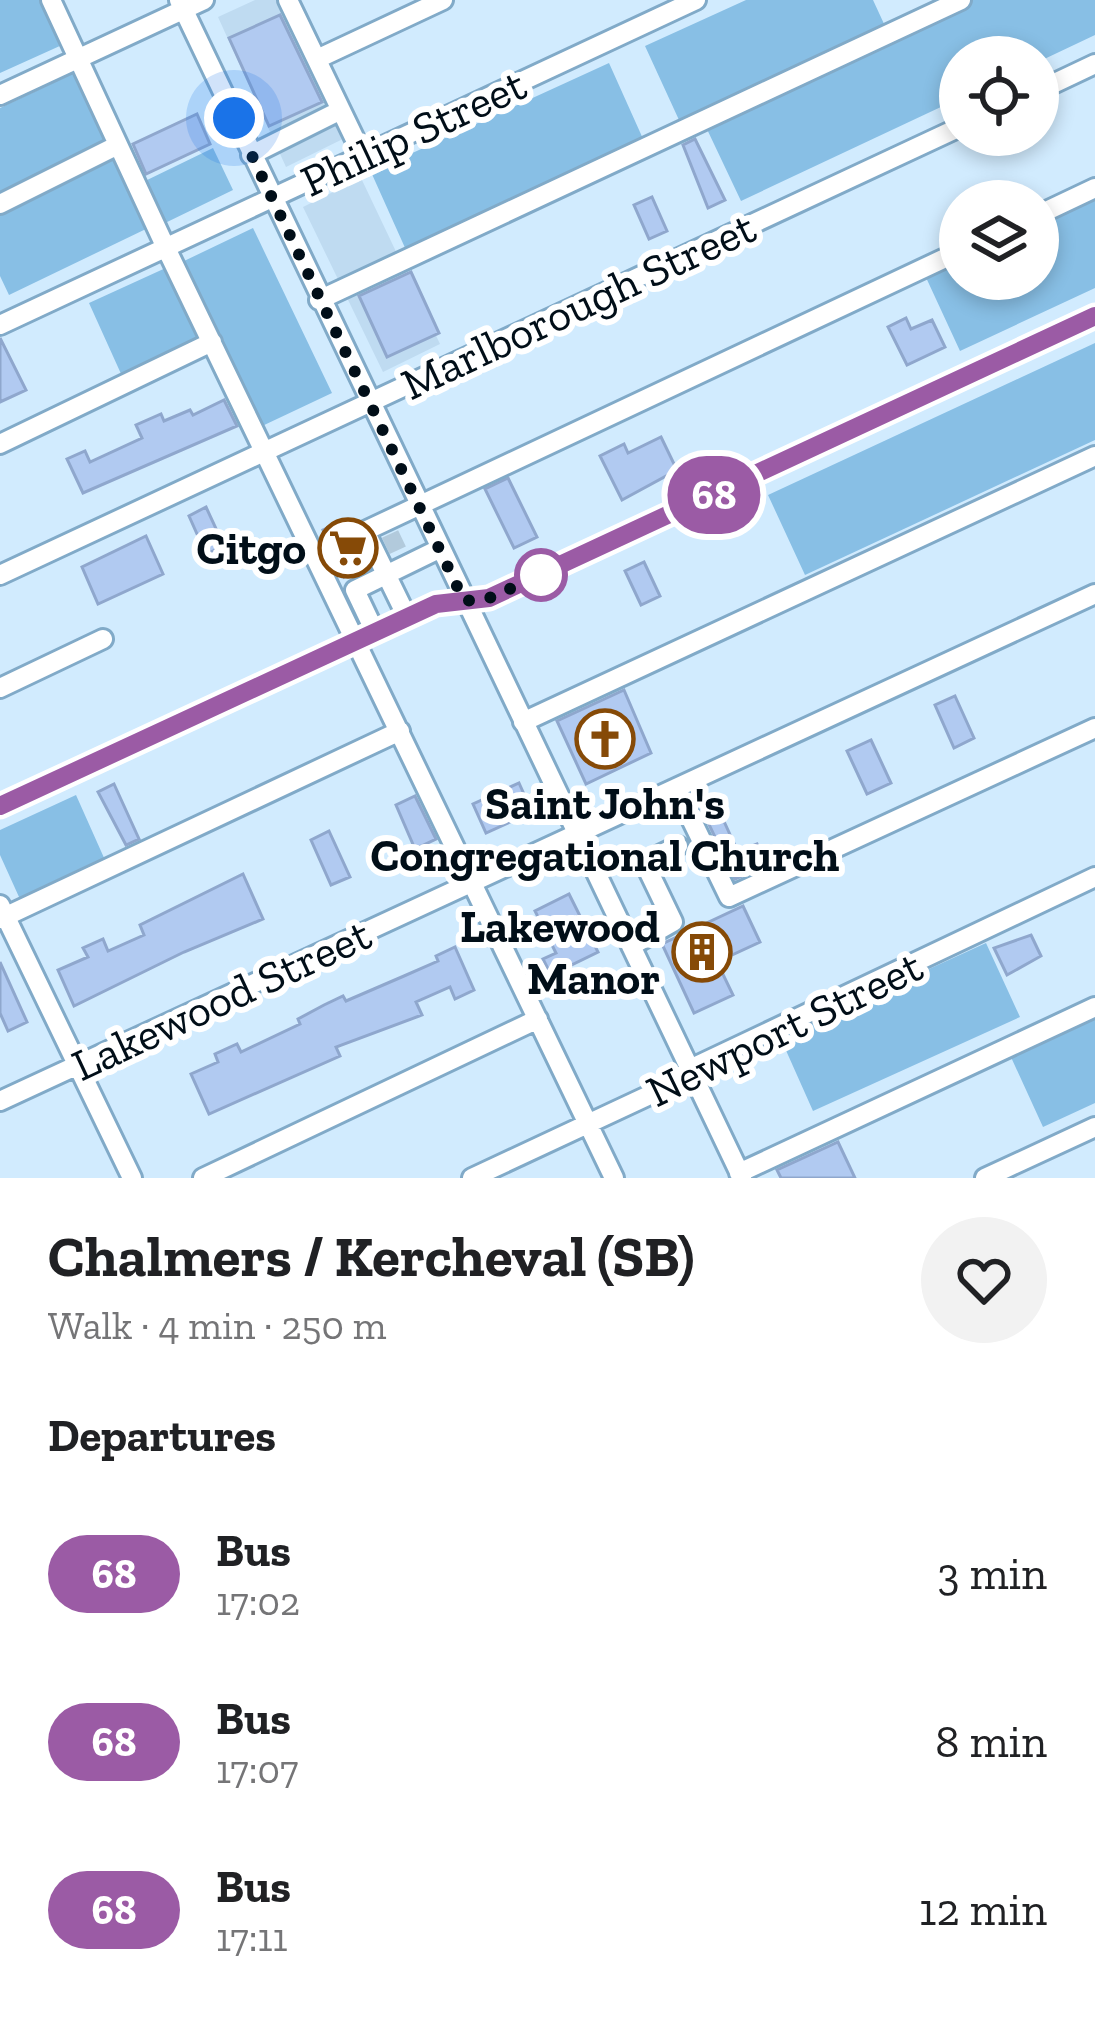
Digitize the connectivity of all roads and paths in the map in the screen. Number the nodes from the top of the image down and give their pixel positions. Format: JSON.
{"nodes":[{"id":1,"x":51,"y":0,"type":"edge"},
{"id":2,"x":204,"y":0,"type":"edge"},
{"id":3,"x":288,"y":0,"type":"edge"},
{"id":4,"x":442,"y":0,"type":"edge"},
{"id":5,"x":696,"y":0,"type":"edge"},
{"id":6,"x":961,"y":0,"type":"edge"},
{"id":7,"x":181,"y":5,"type":"edge"},
{"id":8,"x":78,"y":59,"type":"junction"},
{"id":9,"x":316,"y":59,"type":"junction"},
{"id":10,"x":1095,"y":64,"type":"edge"},
{"id":11,"x":1059,"y":81,"type":"edge"},
{"id":12,"x":0,"y":95,"type":"edge"},
{"id":13,"x":341,"y":110,"type":"junction"},
{"id":14,"x":939,"y":137,"type":"edge"},
{"id":15,"x":118,"y":146,"type":"junction"},
{"id":16,"x":251,"y":155,"type":"junction"},
{"id":17,"x":363,"y":156,"type":"junction"},
{"id":18,"x":1095,"y":188,"type":"edge"},
{"id":19,"x":271,"y":199,"type":"junction"},
{"id":20,"x":0,"y":203,"type":"edge"},
{"id":21,"x":1059,"y":205,"type":"edge"},
{"id":22,"x":166,"y":248,"type":"junction"},
{"id":23,"x":939,"y":261,"type":"edge"},
{"id":24,"x":319,"y":300,"type":"junction"},
{"id":25,"x":1095,"y":316,"type":"edge"},
{"id":26,"x":0,"y":325,"type":"edge"},
{"id":27,"x":212,"y":342,"type":"junction"},
{"id":28,"x":368,"y":402,"type":"junction"},
{"id":29,"x":0,"y":444,"type":"edge"},
{"id":30,"x":265,"y":451,"type":"junction"},
{"id":31,"x":1095,"y":456,"type":"edge"},
{"id":32,"x":418,"y":506,"type":"junction"},
{"id":33,"x":439,"y":549,"type":"junction"},
{"id":34,"x":0,"y":575,"type":"edge"},
{"id":35,"x":386,"y":575,"type":"junction"},
{"id":36,"x":1095,"y":594,"type":"edge"},
{"id":37,"x":464,"y":601,"type":"junction"},
{"id":38,"x":407,"y":617,"type":"junction"},
{"id":39,"x":366,"y":636,"type":"junction"},
{"id":40,"x":103,"y":640,"type":"dead end"},
{"id":41,"x":0,"y":688,"type":"edge"},
{"id":42,"x":523,"y":722,"type":"junction"},
{"id":43,"x":1095,"y":728,"type":"edge"},
{"id":44,"x":400,"y":731,"type":"junction"},
{"id":45,"x":676,"y":788,"type":"junction"},
{"id":46,"x":0,"y":806,"type":"edge"},
{"id":47,"x":577,"y":835,"type":"junction"},
{"id":48,"x":678,"y":846,"type":"dead end"},
{"id":49,"x":1095,"y":877,"type":"edge"},
{"id":50,"x":473,"y":883,"type":"junction"},
{"id":51,"x":2,"y":914,"type":"edge"},
{"id":52,"x":631,"y":946,"type":"junction"},
{"id":53,"x":1095,"y":1007,"type":"edge"},
{"id":54,"x":538,"y":1019,"type":"junction"},
{"id":55,"x":78,"y":1065,"type":"junction"},
{"id":56,"x":689,"y":1069,"type":"junction"},
{"id":57,"x":0,"y":1101,"type":"edge"},
{"id":58,"x":588,"y":1124,"type":"junction"},
{"id":59,"x":1095,"y":1127,"type":"edge"},
{"id":60,"x":741,"y":1176,"type":"edge"},
{"id":61,"x":132,"y":1178,"type":"edge"},
{"id":62,"x":203,"y":1178,"type":"edge"},
{"id":63,"x":472,"y":1178,"type":"edge"},
{"id":64,"x":614,"y":1178,"type":"edge"},
{"id":65,"x":985,"y":1178,"type":"edge"}],
"edges":[{"from":1,"to":8,"type":"street"},
{"from":2,"to":7,"type":"street"},
{"from":3,"to":9,"type":"street"},
{"from":4,"to":9,"type":"street"},
{"from":5,"to":17,"type":"street","name":"Philip Street"},
{"from":6,"to":24,"type":"street"},
{"from":7,"to":8,"type":"street"},
{"from":7,"to":16,"type":"street"},
{"from":8,"to":12,"type":"street"},
{"from":8,"to":15,"type":"street"},
{"from":9,"to":13,"type":"street"},
{"from":10,"to":11,"type":"street"},
{"from":13,"to":16,"type":"street"},
{"from":13,"to":17,"type":"street"},
{"from":14,"to":28,"type":"street","name":"Marlborough Street"},
{"from":15,"to":20,"type":"street"},
{"from":15,"to":22,"type":"street"},
{"from":16,"to":19,"type":"street"},
{"from":17,"to":19,"type":"street","name":"Philip Street"},
{"from":18,"to":21,"type":"street"},
{"from":19,"to":22,"type":"street","name":"Philip Street"},
{"from":19,"to":24,"type":"street"},
{"from":22,"to":26,"type":"street","name":"Philip Street"},
{"from":22,"to":27,"type":"street"},
{"from":23,"to":32,"type":"street"},
{"from":24,"to":28,"type":"street"},
{"from":25,"to":37,"type":"street"},
{"from":27,"to":29,"type":"street"},
{"from":27,"to":30,"type":"street"},
{"from":28,"to":30,"type":"street","name":"Marlborough Street"},
{"from":28,"to":32,"type":"street"},
{"from":30,"to":34,"type":"street","name":"Marlborough Street"},
{"from":30,"to":39,"type":"street"},
{"from":31,"to":42,"type":"street"},
{"from":32,"to":33,"type":"street"},
{"from":32,"to":35,"type":"street"},
{"from":33,"to":35,"type":"street"},
{"from":33,"to":37,"type":"street"},
{"from":35,"to":38,"type":"street"},
{"from":35,"to":39,"type":"street"},
{"from":36,"to":45,"type":"street","name":"Lakewood Street"},
{"from":37,"to":38,"type":"street"},
{"from":37,"to":42,"type":"street"},
{"from":38,"to":39,"type":"street"},
{"from":39,"to":44,"type":"street"},
{"from":39,"to":46,"type":"street"},
{"from":40,"to":41,"type":"street"},
{"from":42,"to":47,"type":"street"},
{"from":43,"to":45,"type":"street"},
{"from":44,"to":50,"type":"street"},
{"from":44,"to":51,"type":"street"},
{"from":45,"to":47,"type":"street","name":"Lakewood Street"},
{"from":47,"to":50,"type":"street","name":"Lakewood Street"},
{"from":47,"to":52,"type":"street"},
{"from":48,"to":52,"type":"street"},
{"from":49,"to":56,"type":"street","name":"Newport Street"},
{"from":50,"to":54,"type":"street"},
{"from":50,"to":55,"type":"street","name":"Lakewood Street"},
{"from":51,"to":55,"type":"street"},
{"from":52,"to":56,"type":"street"},
{"from":53,"to":60,"type":"street"},
{"from":54,"to":58,"type":"street"},
{"from":54,"to":62,"type":"street"},
{"from":55,"to":57,"type":"street","name":"Lakewood Street"},
{"from":55,"to":61,"type":"street"},
{"from":56,"to":58,"type":"street","name":"Newport Street"},
{"from":56,"to":60,"type":"street"},
{"from":58,"to":63,"type":"street","name":"Newport Street"},
{"from":58,"to":64,"type":"street"},
{"from":59,"to":65,"type":"street"}]}
